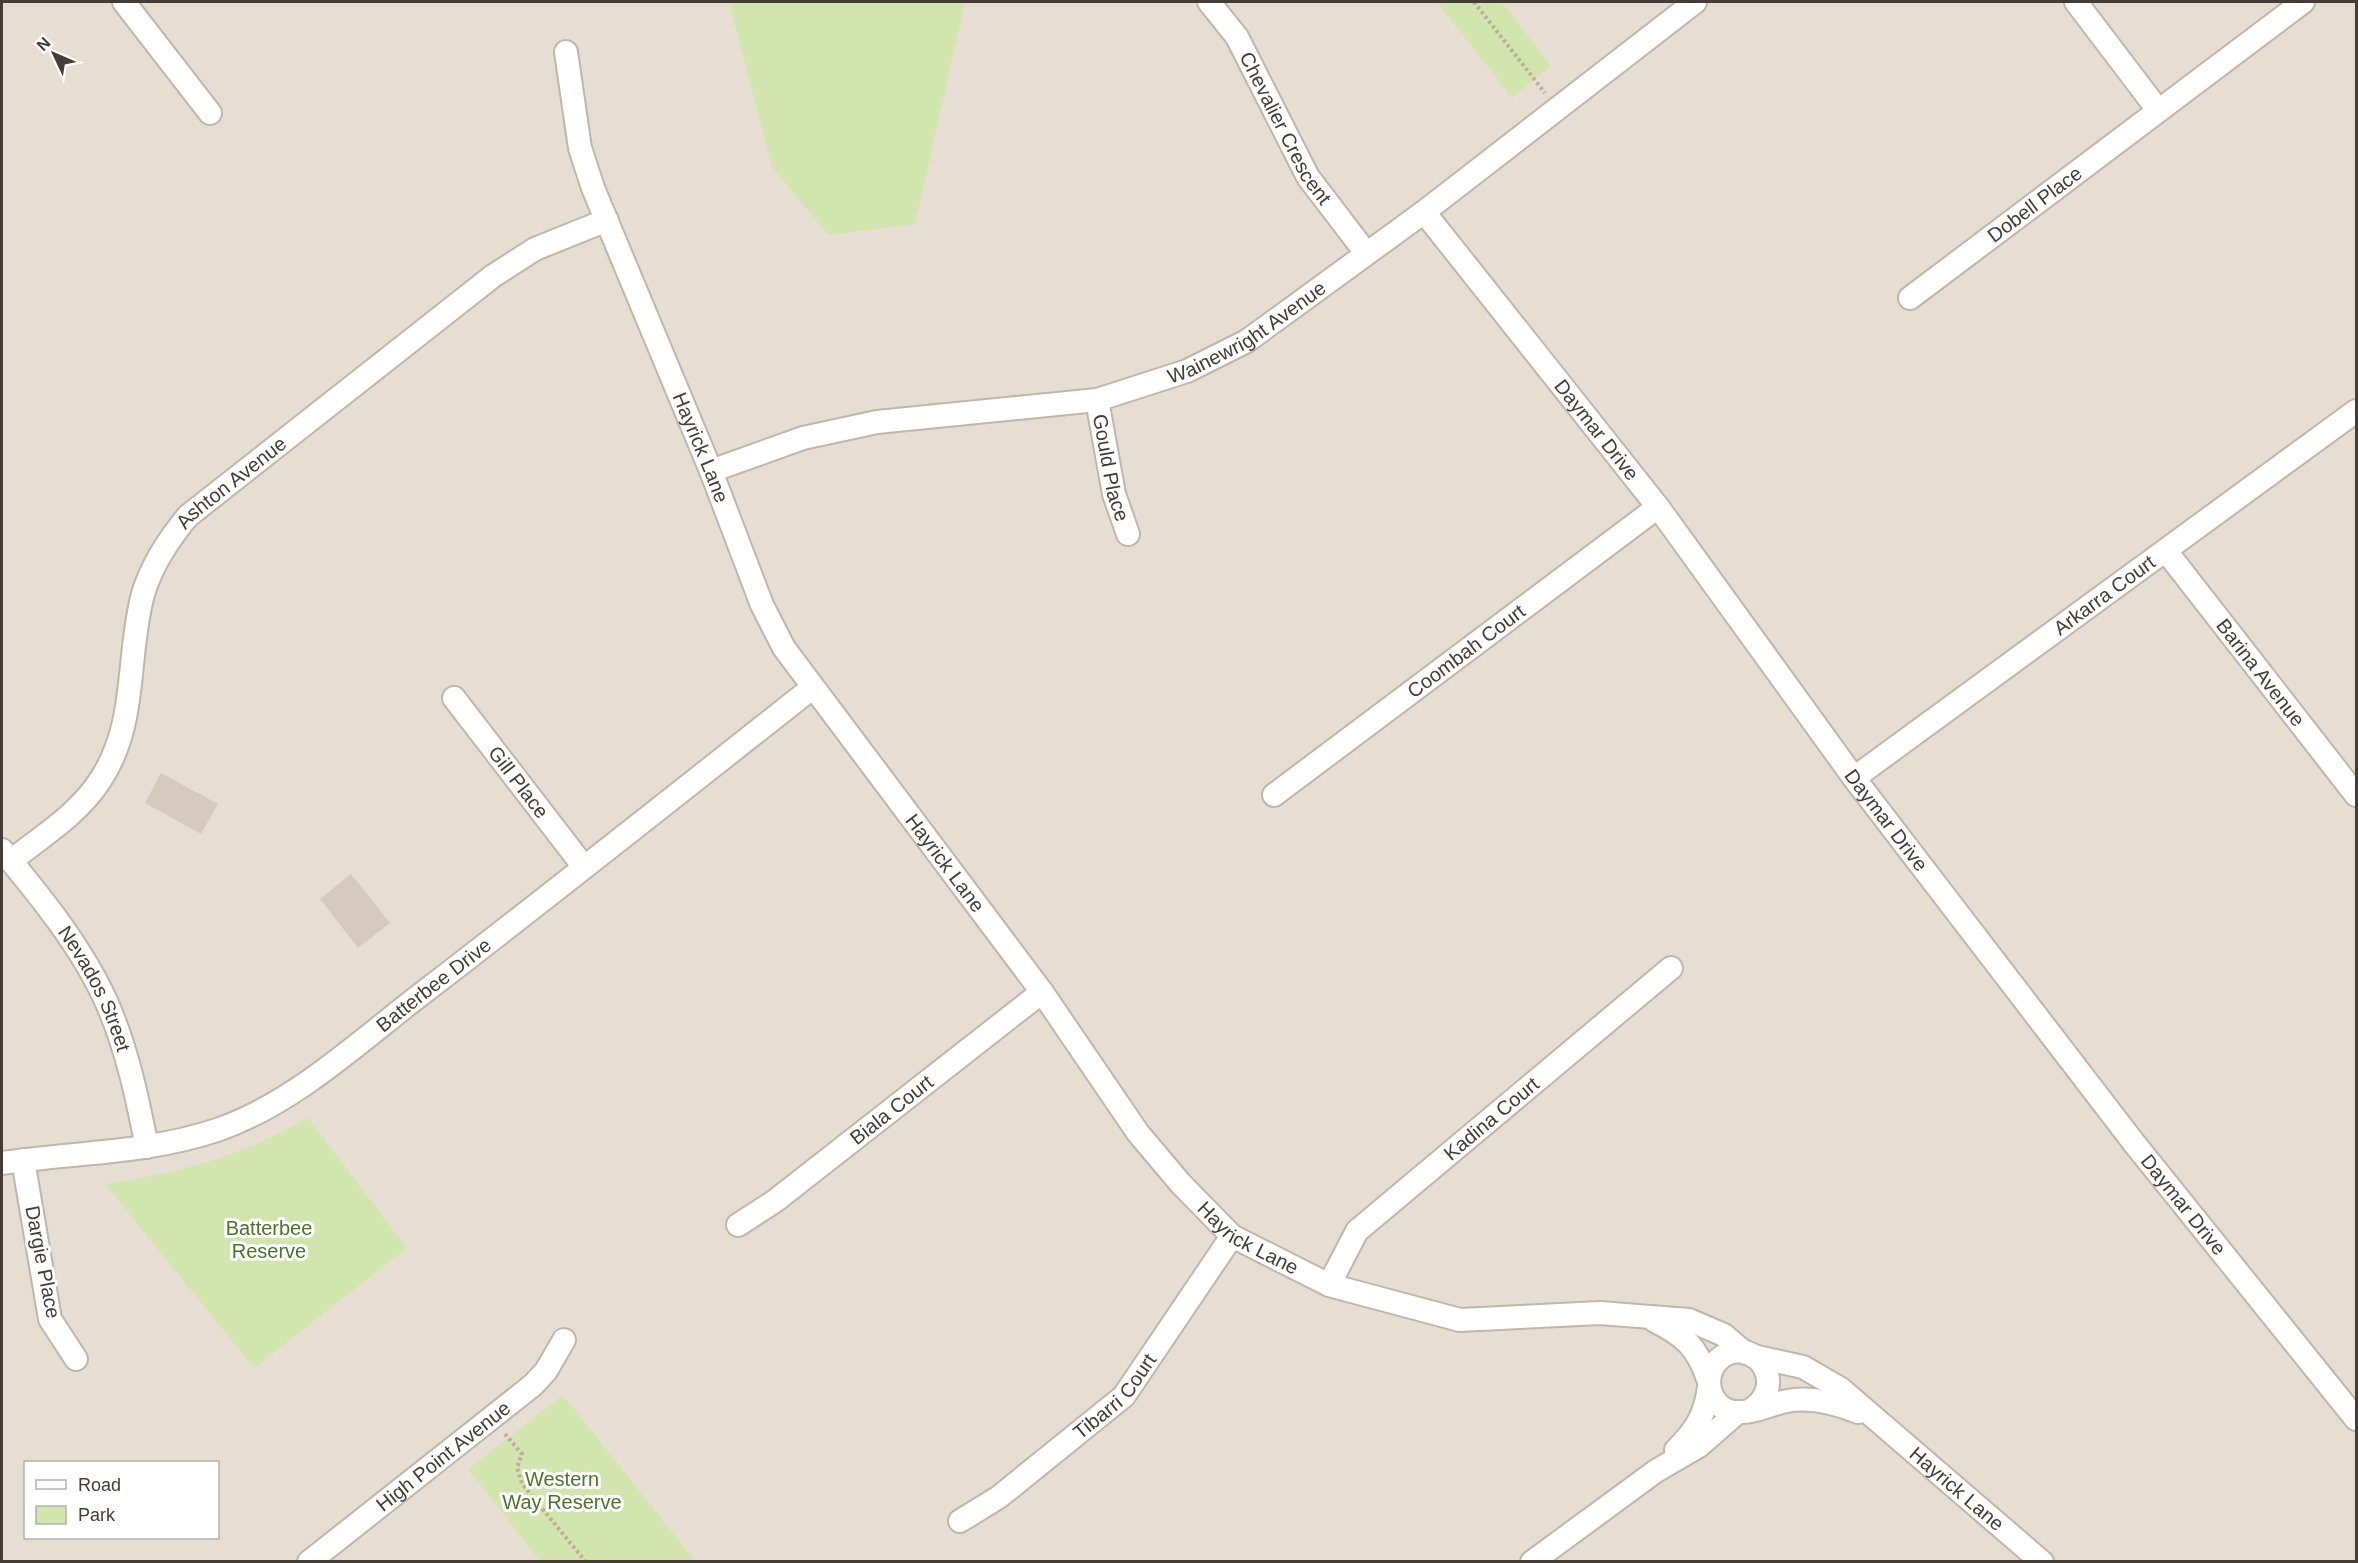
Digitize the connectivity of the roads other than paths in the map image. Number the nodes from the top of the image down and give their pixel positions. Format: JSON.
{"nodes":[{"id":1,"x":124,"y":2,"type":"edge"},
{"id":2,"x":1209,"y":2,"type":"edge"},
{"id":3,"x":1695,"y":2,"type":"edge"},
{"id":4,"x":2076,"y":2,"type":"edge"},
{"id":5,"x":2303,"y":2,"type":"edge"},
{"id":6,"x":566,"y":52,"type":"dead end"},
{"id":7,"x":2157,"y":110,"type":"junction"},
{"id":8,"x":210,"y":113,"type":"dead end"},
{"id":9,"x":1424,"y":212,"type":"junction"},
{"id":10,"x":607,"y":220,"type":"junction"},
{"id":11,"x":1366,"y":253,"type":"junction"},
{"id":12,"x":1910,"y":298,"type":"dead end"},
{"id":13,"x":1097,"y":400,"type":"junction"},
{"id":14,"x":2356,"y":411,"type":"edge"},
{"id":15,"x":711,"y":471,"type":"junction"},
{"id":16,"x":1658,"y":507,"type":"junction"},
{"id":17,"x":1128,"y":534,"type":"dead end"},
{"id":18,"x":2166,"y":551,"type":"junction"},
{"id":19,"x":812,"y":688,"type":"junction"},
{"id":20,"x":454,"y":698,"type":"dead end"},
{"id":21,"x":1854,"y":778,"type":"junction"},
{"id":22,"x":1274,"y":795,"type":"dead end"},
{"id":23,"x":2356,"y":795,"type":"edge"},
{"id":24,"x":6,"y":856,"type":"edge"},
{"id":25,"x":584,"y":867,"type":"junction"},
{"id":26,"x":1671,"y":968,"type":"dead end"},
{"id":27,"x":1042,"y":992,"type":"junction"},
{"id":28,"x":147,"y":1147,"type":"junction"},
{"id":29,"x":12,"y":1162,"type":"edge"},
{"id":30,"x":738,"y":1225,"type":"dead end"},
{"id":31,"x":1232,"y":1236,"type":"junction"},
{"id":32,"x":1329,"y":1285,"type":"junction"},
{"id":33,"x":1650,"y":1318,"type":"junction"},
{"id":34,"x":564,"y":1340,"type":"dead end"},
{"id":35,"x":1749,"y":1354,"type":"junction"},
{"id":36,"x":76,"y":1359,"type":"dead end"},
{"id":37,"x":1709,"y":1383,"type":"junction"},
{"id":38,"x":1743,"y":1412,"type":"junction"},
{"id":39,"x":1870,"y":1417,"type":"junction"},
{"id":40,"x":2356,"y":1419,"type":"edge"},
{"id":41,"x":1656,"y":1471,"type":"junction"},
{"id":42,"x":960,"y":1521,"type":"dead end"},
{"id":43,"x":309,"y":1562,"type":"edge"},
{"id":44,"x":1532,"y":1562,"type":"edge"},
{"id":45,"x":2042,"y":1562,"type":"edge"}],
"edges":[{"from":1,"to":8,"type":"street"},
{"from":2,"to":11,"type":"street","name":"Chevalier Crescent"},
{"from":3,"to":9,"type":"street","name":"Wainewright Avenue"},
{"from":4,"to":7,"type":"street"},
{"from":5,"to":7,"type":"street","name":"Dobell Place"},
{"from":6,"to":10,"type":"street","name":"Hayrick Lane"},
{"from":7,"to":12,"type":"street","name":"Dobell Place"},
{"from":9,"to":11,"type":"street","name":"Wainewright Avenue"},
{"from":9,"to":16,"type":"street","name":"Daymar Drive"},
{"from":10,"to":15,"type":"street","name":"Hayrick Lane"},
{"from":10,"to":24,"type":"street","name":"Ashton Avenue"},
{"from":11,"to":13,"type":"street","name":"Wainewright Avenue"},
{"from":13,"to":15,"type":"street","name":"Wainewright Avenue"},
{"from":13,"to":17,"type":"street","name":"Gould Place"},
{"from":14,"to":18,"type":"street","name":"Arkarra Court"},
{"from":15,"to":19,"type":"street","name":"Hayrick Lane"},
{"from":16,"to":21,"type":"street","name":"Daymar Drive"},
{"from":16,"to":22,"type":"street","name":"Coombah Court"},
{"from":18,"to":21,"type":"street","name":"Arkarra Court"},
{"from":18,"to":23,"type":"street","name":"Barina Avenue"},
{"from":19,"to":25,"type":"street","name":"Batterbee Drive"},
{"from":19,"to":27,"type":"street","name":"Hayrick Lane"},
{"from":20,"to":25,"type":"street","name":"Gill Place"},
{"from":21,"to":40,"type":"street","name":"Daymar Drive"},
{"from":24,"to":28,"type":"street","name":"Nevados Street"},
{"from":25,"to":28,"type":"street","name":"Batterbee Drive"},
{"from":26,"to":32,"type":"street","name":"Kadina Court"},
{"from":27,"to":30,"type":"street","name":"Biala Court"},
{"from":27,"to":31,"type":"street","name":"Hayrick Lane"},
{"from":28,"to":29,"type":"street","name":"Batterbee Drive"},
{"from":29,"to":36,"type":"street","name":"Dargie Place"},
{"from":31,"to":32,"type":"street","name":"Hayrick Lane"},
{"from":31,"to":42,"type":"street","name":"Tibarri Court"},
{"from":32,"to":33,"type":"street","name":"Hayrick Lane"},
{"from":33,"to":35,"type":"street","name":"Hayrick Lane"},
{"from":33,"to":37,"type":"street","name":"Hayrick Lane"},
{"from":34,"to":43,"type":"street","name":"High Point Avenue"},
{"from":35,"to":37,"type":"street"},
{"from":35,"to":38,"type":"street"},
{"from":35,"to":39,"type":"street","name":"Hayrick Lane"},
{"from":37,"to":38,"type":"street"},
{"from":37,"to":41,"type":"street"},
{"from":38,"to":39,"type":"street","name":"Hayrick Lane"},
{"from":38,"to":41,"type":"street"},
{"from":39,"to":45,"type":"street","name":"Hayrick Lane"},
{"from":41,"to":44,"type":"street"}]}
